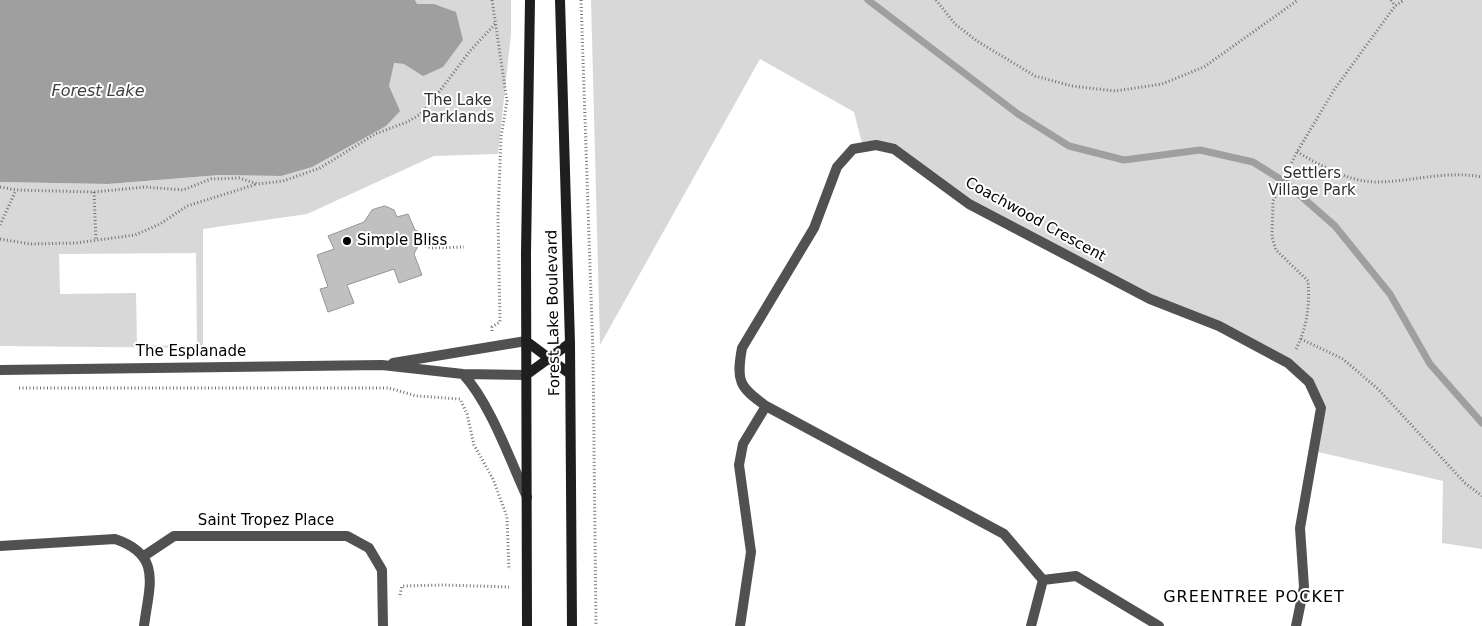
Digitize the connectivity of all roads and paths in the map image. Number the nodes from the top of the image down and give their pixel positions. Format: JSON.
{"nodes":[{"id":1,"x":492,"y":0,"type":"edge"},
{"id":2,"x":530,"y":0,"type":"edge"},
{"id":3,"x":560,"y":0,"type":"edge"},
{"id":4,"x":581,"y":0,"type":"edge"},
{"id":5,"x":936,"y":0,"type":"edge"},
{"id":6,"x":1298,"y":0,"type":"edge"},
{"id":7,"x":1390,"y":0,"type":"edge"},
{"id":8,"x":1404,"y":0,"type":"edge"},
{"id":9,"x":1395,"y":6,"type":"junction"},
{"id":10,"x":496,"y":24,"type":"junction"},
{"id":11,"x":1297,"y":152,"type":"junction"},
{"id":12,"x":1482,"y":177,"type":"edge"},
{"id":13,"x":258,"y":184,"type":"junction"},
{"id":14,"x":0,"y":187,"type":"edge"},
{"id":15,"x":16,"y":190,"type":"junction"},
{"id":16,"x":94,"y":192,"type":"junction"},
{"id":17,"x":0,"y":225,"type":"edge"},
{"id":18,"x":0,"y":239,"type":"edge"},
{"id":19,"x":96,"y":240,"type":"junction"},
{"id":20,"x":419,"y":243,"type":"dead end"},
{"id":21,"x":464,"y":247,"type":"dead end"},
{"id":22,"x":1302,"y":339,"type":"junction"},
{"id":23,"x":526,"y":341,"type":"junction"},
{"id":24,"x":570,"y":343,"type":"junction"},
{"id":25,"x":493,"y":348,"type":"junction"},
{"id":26,"x":550,"y":356,"type":"junction"},
{"id":27,"x":1288,"y":363,"type":"junction"},
{"id":28,"x":382,"y":365,"type":"junction"},
{"id":29,"x":0,"y":370,"type":"edge"},
{"id":30,"x":463,"y":374,"type":"junction"},
{"id":31,"x":570,"y":374,"type":"junction"},
{"id":32,"x":526,"y":375,"type":"junction"},
{"id":33,"x":19,"y":388,"type":"dead end"},
{"id":34,"x":484,"y":406,"type":"junction"},
{"id":35,"x":766,"y":406,"type":"junction"},
{"id":36,"x":467,"y":414,"type":"junction"},
{"id":37,"x":1482,"y":496,"type":"edge"},
{"id":38,"x":527,"y":497,"type":"junction"},
{"id":39,"x":0,"y":546,"type":"edge"},
{"id":40,"x":144,"y":556,"type":"junction"},
{"id":41,"x":1043,"y":580,"type":"junction"},
{"id":42,"x":510,"y":587,"type":"junction"},
{"id":43,"x":509,"y":597,"type":"dead end"},
{"id":44,"x":395,"y":598,"type":"dead end"},
{"id":45,"x":144,"y":626,"type":"edge"},
{"id":46,"x":383,"y":626,"type":"edge"},
{"id":47,"x":527,"y":626,"type":"edge"},
{"id":48,"x":572,"y":626,"type":"edge"},
{"id":49,"x":596,"y":626,"type":"edge"},
{"id":50,"x":740,"y":626,"type":"edge"},
{"id":51,"x":1030,"y":626,"type":"edge"},
{"id":52,"x":1159,"y":626,"type":"edge"},
{"id":53,"x":1296,"y":626,"type":"edge"}],
"edges":[{"from":1,"to":10,"type":"path"},
{"from":2,"to":23,"type":"main road","name":"Forest Lake Boulevard"},
{"from":3,"to":24,"type":"main road","name":"Forest Lake Boulevard"},
{"from":4,"to":49,"type":"path"},
{"from":5,"to":6,"type":"path"},
{"from":7,"to":9,"type":"path"},
{"from":8,"to":9,"type":"path"},
{"from":9,"to":11,"type":"path"},
{"from":10,"to":13,"type":"path"},
{"from":10,"to":25,"type":"path"},
{"from":11,"to":12,"type":"path"},
{"from":11,"to":22,"type":"path"},
{"from":13,"to":16,"type":"path"},
{"from":13,"to":19,"type":"path"},
{"from":14,"to":15,"type":"path"},
{"from":15,"to":16,"type":"path"},
{"from":15,"to":17,"type":"path"},
{"from":16,"to":19,"type":"path"},
{"from":18,"to":19,"type":"path"},
{"from":20,"to":21,"type":"path"},
{"from":22,"to":27,"type":"path"},
{"from":22,"to":37,"type":"path"},
{"from":23,"to":25,"type":"street","name":"The Esplanade"},
{"from":23,"to":26,"type":"main road"},
{"from":23,"to":32,"type":"main road","name":"Forest Lake Boulevard"},
{"from":24,"to":26,"type":"main road"},
{"from":24,"to":31,"type":"main road","name":"Forest Lake Boulevard"},
{"from":25,"to":28,"type":"street","name":"The Esplanade"},
{"from":26,"to":31,"type":"main road"},
{"from":26,"to":32,"type":"main road"},
{"from":27,"to":35,"type":"street","name":"Coachwood Crescent"},
{"from":27,"to":53,"type":"street","name":"Coachwood Crescent"},
{"from":28,"to":29,"type":"street","name":"The Esplanade"},
{"from":28,"to":30,"type":"street","name":"The Esplanade"},
{"from":30,"to":32,"type":"street","name":"The Esplanade"},
{"from":30,"to":34,"type":"street"},
{"from":31,"to":48,"type":"main road","name":"Forest Lake Boulevard"},
{"from":32,"to":38,"type":"main road","name":"Forest Lake Boulevard"},
{"from":33,"to":36,"type":"path"},
{"from":34,"to":36,"type":"path"},
{"from":34,"to":38,"type":"street"},
{"from":35,"to":41,"type":"street","name":"Coachwood Crescent"},
{"from":35,"to":50,"type":"street"},
{"from":36,"to":42,"type":"path"},
{"from":38,"to":47,"type":"main road","name":"Forest Lake Boulevard"},
{"from":39,"to":40,"type":"street"},
{"from":40,"to":45,"type":"street"},
{"from":40,"to":46,"type":"street","name":"Saint Tropez Place"},
{"from":41,"to":51,"type":"street"},
{"from":41,"to":52,"type":"street"},
{"from":42,"to":43,"type":"path"},
{"from":42,"to":44,"type":"path"}]}
